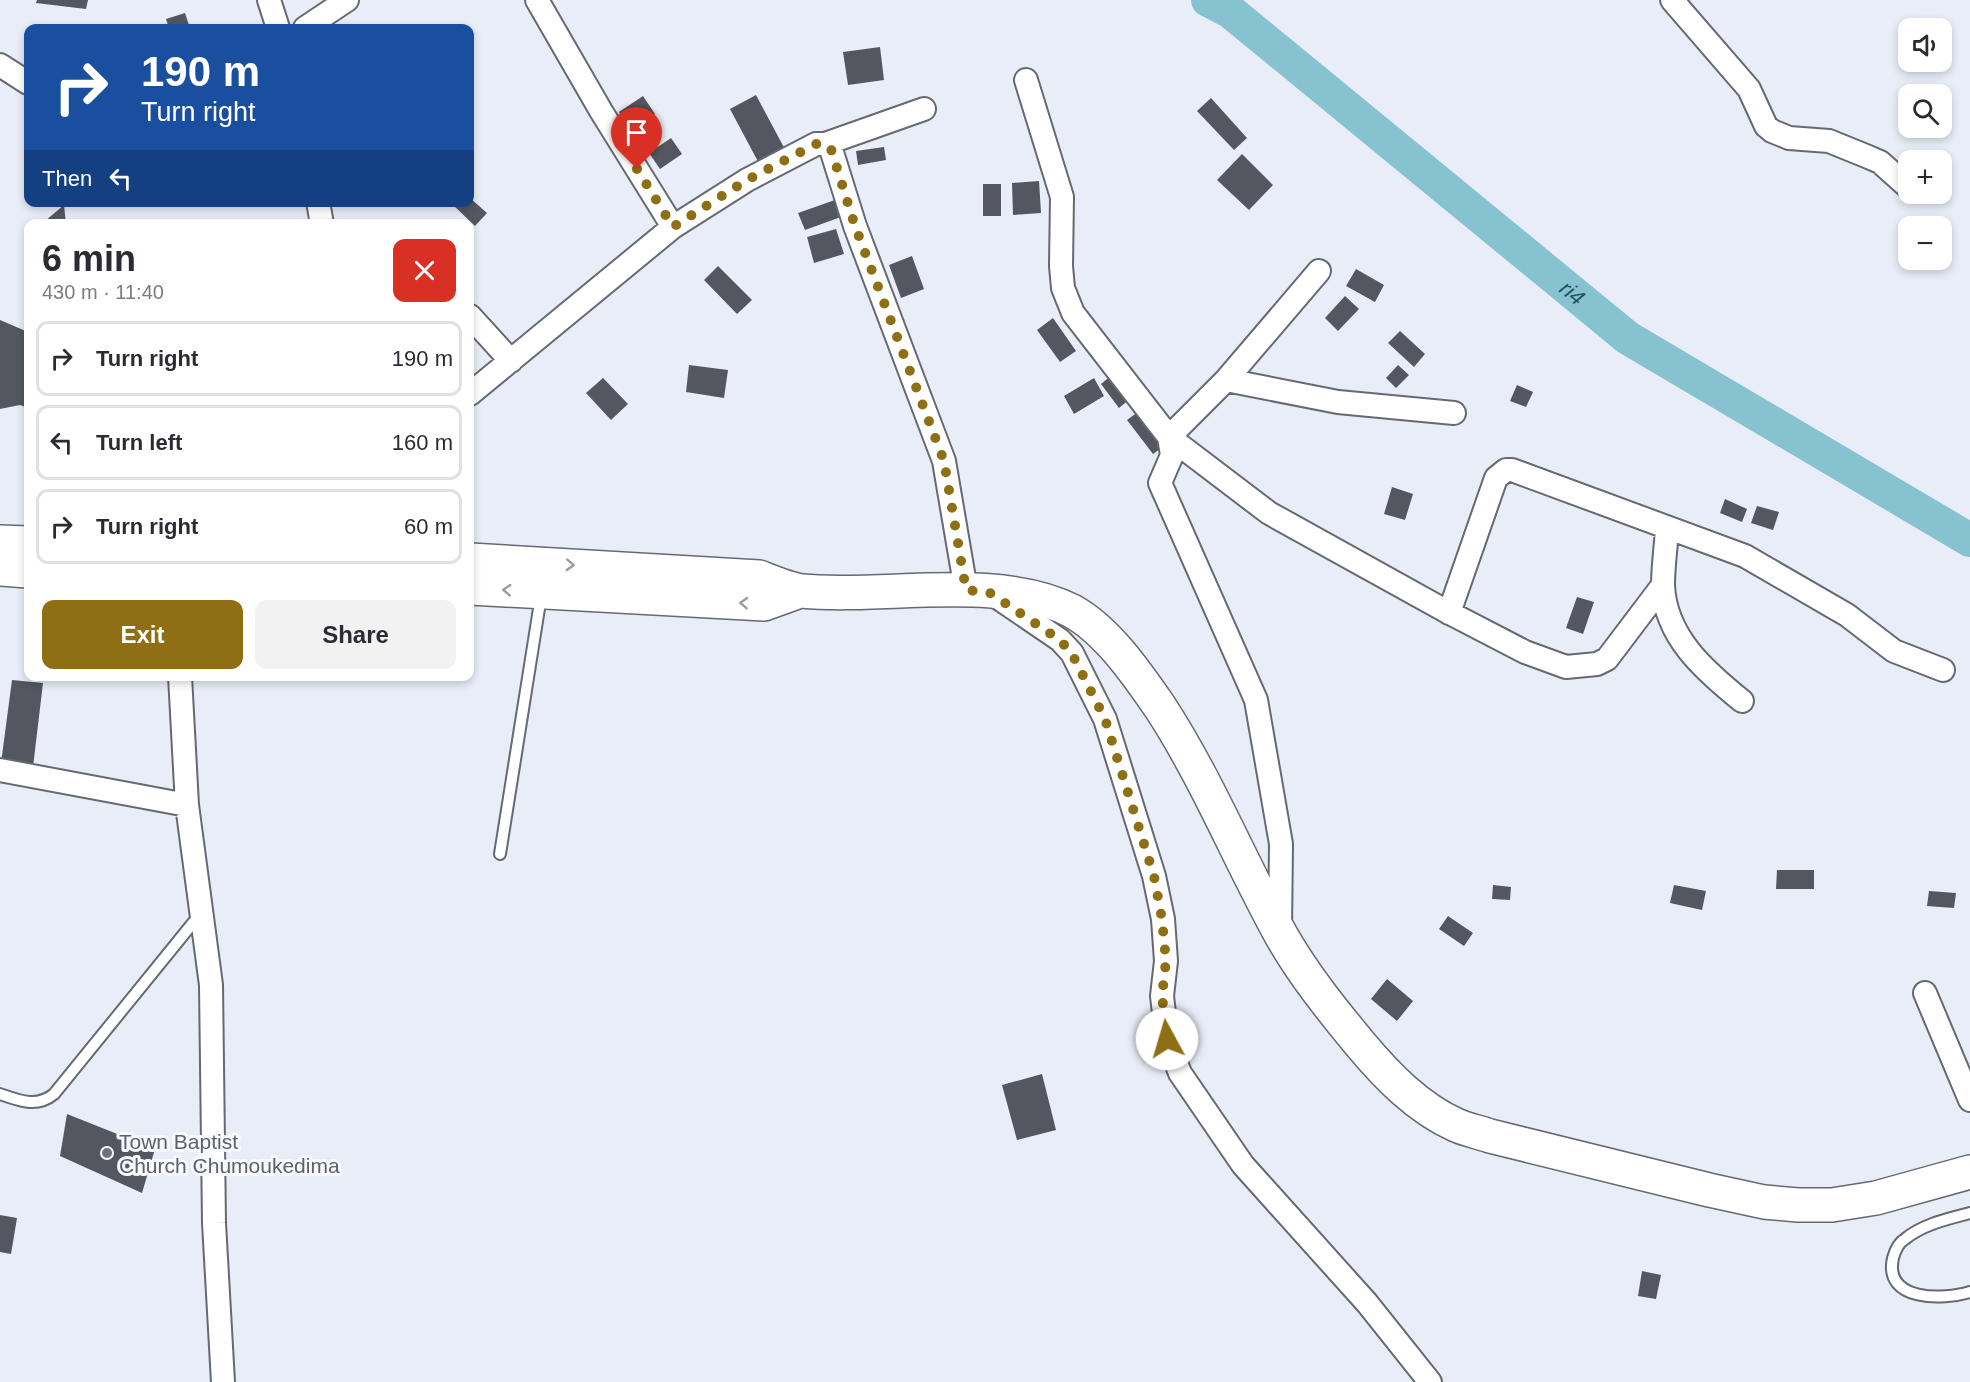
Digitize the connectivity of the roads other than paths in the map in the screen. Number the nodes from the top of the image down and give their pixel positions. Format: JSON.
{"nodes":[{"id":1,"x":269,"y":0,"type":"edge"},
{"id":2,"x":346,"y":0,"type":"edge"},
{"id":3,"x":537,"y":0,"type":"edge"},
{"id":4,"x":1672,"y":0,"type":"edge"},
{"id":5,"x":277,"y":24,"type":"edge"},
{"id":6,"x":311,"y":24,"type":"edge"},
{"id":7,"x":0,"y":64,"type":"edge"},
{"id":8,"x":1026,"y":80,"type":"dead end"},
{"id":9,"x":24,"y":81,"type":"edge"},
{"id":10,"x":924,"y":109,"type":"dead end"},
{"id":11,"x":825,"y":144,"type":"junction"},
{"id":12,"x":1898,"y":178,"type":"edge"},
{"id":13,"x":673,"y":227,"type":"junction"},
{"id":14,"x":1319,"y":271,"type":"dead end"},
{"id":15,"x":474,"y":320,"type":"edge"},
{"id":16,"x":511,"y":362,"type":"junction"},
{"id":17,"x":1226,"y":380,"type":"junction"},
{"id":18,"x":474,"y":391,"type":"edge"},
{"id":19,"x":1454,"y":413,"type":"dead end"},
{"id":20,"x":1169,"y":437,"type":"junction"},
{"id":21,"x":1667,"y":528,"type":"junction"},
{"id":22,"x":0,"y":542,"type":"edge"},
{"id":23,"x":24,"y":543,"type":"edge"},
{"id":24,"x":474,"y":560,"type":"edge"},
{"id":25,"x":0,"y":569,"type":"edge"},
{"id":26,"x":24,"y":571,"type":"edge"},
{"id":27,"x":1664,"y":585,"type":"junction"},
{"id":28,"x":474,"y":588,"type":"edge"},
{"id":29,"x":800,"y":591,"type":"junction"},
{"id":30,"x":978,"y":591,"type":"junction"},
{"id":31,"x":542,"y":592,"type":"junction"},
{"id":32,"x":1449,"y":613,"type":"junction"},
{"id":33,"x":1943,"y":670,"type":"dead end"},
{"id":34,"x":180,"y":681,"type":"edge"},
{"id":35,"x":1742,"y":700,"type":"dead end"},
{"id":36,"x":0,"y":770,"type":"edge"},
{"id":37,"x":187,"y":805,"type":"junction"},
{"id":38,"x":500,"y":854,"type":"dead end"},
{"id":39,"x":201,"y":913,"type":"junction"},
{"id":40,"x":1280,"y":934,"type":"junction"},
{"id":41,"x":1925,"y":993,"type":"dead end"},
{"id":42,"x":0,"y":1094,"type":"edge"},
{"id":43,"x":1970,"y":1100,"type":"edge"},
{"id":44,"x":1970,"y":1172,"type":"edge"},
{"id":45,"x":1970,"y":1213,"type":"edge"},
{"id":46,"x":1970,"y":1292,"type":"edge"},
{"id":47,"x":223,"y":1382,"type":"edge"},
{"id":48,"x":1430,"y":1382,"type":"edge"}],
"edges":[{"from":1,"to":5,"type":"street"},
{"from":2,"to":6,"type":"street"},
{"from":3,"to":13,"type":"street"},
{"from":4,"to":12,"type":"street"},
{"from":7,"to":9,"type":"street"},
{"from":8,"to":20,"type":"street"},
{"from":10,"to":11,"type":"street"},
{"from":11,"to":13,"type":"street"},
{"from":11,"to":30,"type":"street"},
{"from":13,"to":16,"type":"street"},
{"from":14,"to":17,"type":"street"},
{"from":15,"to":16,"type":"street"},
{"from":16,"to":18,"type":"street"},
{"from":17,"to":19,"type":"street"},
{"from":17,"to":20,"type":"street"},
{"from":20,"to":32,"type":"street"},
{"from":20,"to":40,"type":"street"},
{"from":21,"to":27,"type":"street"},
{"from":21,"to":32,"type":"street"},
{"from":21,"to":33,"type":"street"},
{"from":22,"to":23,"type":"main road"},
{"from":24,"to":29,"type":"main road","one_way":true},
{"from":25,"to":26,"type":"main road"},
{"from":27,"to":32,"type":"street"},
{"from":27,"to":35,"type":"street"},
{"from":31,"to":28,"type":"main road","one_way":true},
{"from":29,"to":30,"type":"main road"},
{"from":29,"to":31,"type":"main road","one_way":true},
{"from":30,"to":40,"type":"main road"},
{"from":30,"to":48,"type":"street"},
{"from":31,"to":38,"type":"lane"},
{"from":34,"to":37,"type":"street"},
{"from":36,"to":37,"type":"street"},
{"from":37,"to":39,"type":"street"},
{"from":39,"to":42,"type":"lane"},
{"from":39,"to":47,"type":"street"},
{"from":40,"to":44,"type":"main road"},
{"from":41,"to":43,"type":"street"},
{"from":45,"to":46,"type":"lane"}]}
